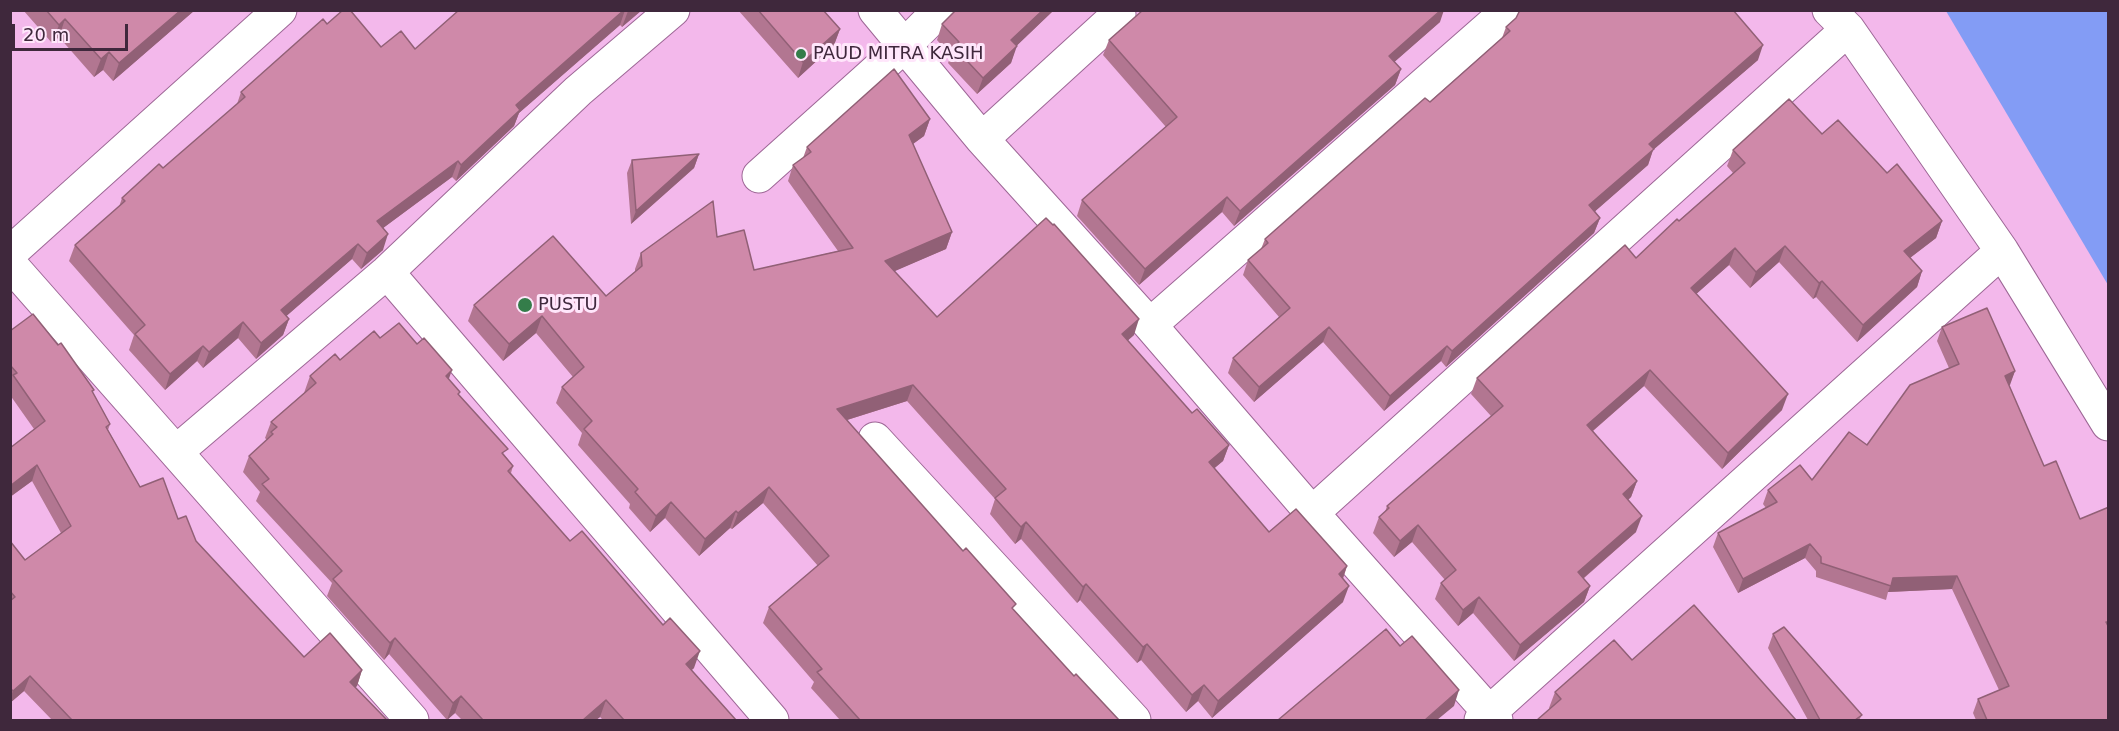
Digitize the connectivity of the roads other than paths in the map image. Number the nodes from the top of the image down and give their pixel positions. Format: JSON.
{"nodes":[{"id":1,"x":280,"y":10,"type":"edge"},
{"id":2,"x":673,"y":10,"type":"edge"},
{"id":3,"x":875,"y":10,"type":"edge"},
{"id":4,"x":940,"y":10,"type":"edge"},
{"id":5,"x":1502,"y":10,"type":"edge"},
{"id":6,"x":1119,"y":14,"type":"dead end"},
{"id":7,"x":1838,"y":20,"type":"edge"},
{"id":8,"x":904,"y":46,"type":"junction"},
{"id":9,"x":982,"y":139,"type":"junction"},
{"id":10,"x":759,"y":176,"type":"dead end"},
{"id":11,"x":2002,"y":251,"type":"junction"},
{"id":12,"x":10,"y":253,"type":"edge"},
{"id":13,"x":10,"y":264,"type":"edge"},
{"id":14,"x":387,"y":272,"type":"junction"},
{"id":15,"x":1150,"y":325,"type":"junction"},
{"id":16,"x":2109,"y":424,"type":"edge"},
{"id":17,"x":875,"y":439,"type":"dead end"},
{"id":18,"x":176,"y":452,"type":"junction"},
{"id":19,"x":1312,"y":513,"type":"junction"},
{"id":20,"x":1488,"y":718,"type":"edge"},
{"id":21,"x":412,"y":720,"type":"edge"},
{"id":22,"x":772,"y":720,"type":"edge"},
{"id":23,"x":1134,"y":720,"type":"edge"}],
"edges":[{"from":1,"to":12,"type":"street"},
{"from":2,"to":14,"type":"street"},
{"from":3,"to":8,"type":"street"},
{"from":4,"to":8,"type":"street"},
{"from":5,"to":15,"type":"street"},
{"from":6,"to":9,"type":"street"},
{"from":7,"to":11,"type":"street"},
{"from":7,"to":19,"type":"street"},
{"from":8,"to":9,"type":"street"},
{"from":8,"to":10,"type":"street"},
{"from":9,"to":15,"type":"street"},
{"from":11,"to":16,"type":"street"},
{"from":11,"to":20,"type":"street"},
{"from":13,"to":18,"type":"street"},
{"from":14,"to":18,"type":"street"},
{"from":14,"to":22,"type":"street"},
{"from":15,"to":19,"type":"street"},
{"from":17,"to":23,"type":"street"},
{"from":18,"to":21,"type":"street"},
{"from":19,"to":20,"type":"street"}]}
